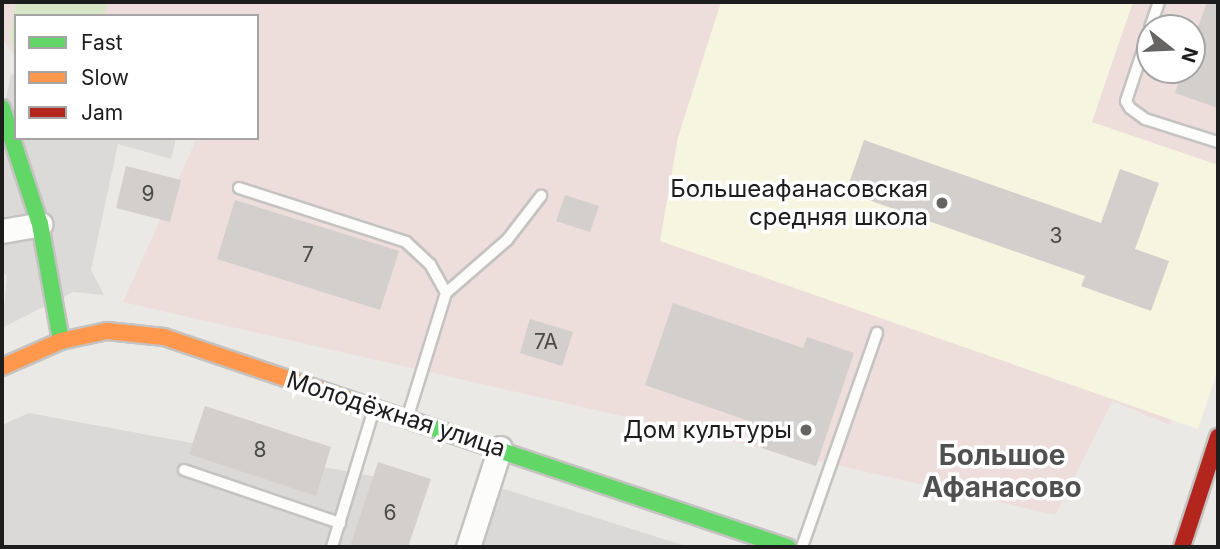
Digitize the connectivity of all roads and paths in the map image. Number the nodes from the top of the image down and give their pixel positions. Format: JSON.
{"nodes":[{"id":1,"x":1136,"y":71,"type":"edge"},
{"id":2,"x":2,"y":108,"type":"edge"},
{"id":3,"x":1218,"y":142,"type":"edge"},
{"id":4,"x":239,"y":188,"type":"dead end"},
{"id":5,"x":541,"y":196,"type":"dead end"},
{"id":6,"x":40,"y":225,"type":"junction"},
{"id":7,"x":2,"y":231,"type":"edge"},
{"id":8,"x":446,"y":293,"type":"junction"},
{"id":9,"x":877,"y":333,"type":"dead end"},
{"id":10,"x":61,"y":341,"type":"junction"},
{"id":11,"x":2,"y":367,"type":"edge"},
{"id":12,"x":374,"y":409,"type":"junction"},
{"id":13,"x":407,"y":419,"type":"junction"},
{"id":14,"x":1218,"y":437,"type":"edge"},
{"id":15,"x":500,"y":448,"type":"junction"},
{"id":16,"x":184,"y":470,"type":"dead end"},
{"id":17,"x":340,"y":523,"type":"junction"},
{"id":18,"x":332,"y":547,"type":"edge"},
{"id":19,"x":468,"y":547,"type":"edge"},
{"id":20,"x":788,"y":547,"type":"edge"},
{"id":21,"x":802,"y":547,"type":"edge"},
{"id":22,"x":1182,"y":547,"type":"edge"}],
"edges":[{"from":1,"to":3,"type":"lane"},
{"from":2,"to":6,"type":"street"},
{"from":4,"to":8,"type":"lane"},
{"from":5,"to":8,"type":"lane"},
{"from":6,"to":7,"type":"street"},
{"from":6,"to":10,"type":"street"},
{"from":8,"to":13,"type":"lane"},
{"from":9,"to":21,"type":"lane"},
{"from":10,"to":11,"type":"street","name":"Молодёжная улица"},
{"from":10,"to":12,"type":"street","name":"Молодёжная улица"},
{"from":12,"to":13,"type":"street","name":"Молодёжная улица"},
{"from":12,"to":17,"type":"lane"},
{"from":13,"to":15,"type":"street","name":"Молодёжная улица"},
{"from":14,"to":22,"type":"street"},
{"from":15,"to":19,"type":"street"},
{"from":15,"to":20,"type":"street","name":"Молодёжная улица"},
{"from":16,"to":17,"type":"lane"},
{"from":17,"to":18,"type":"lane"}]}
